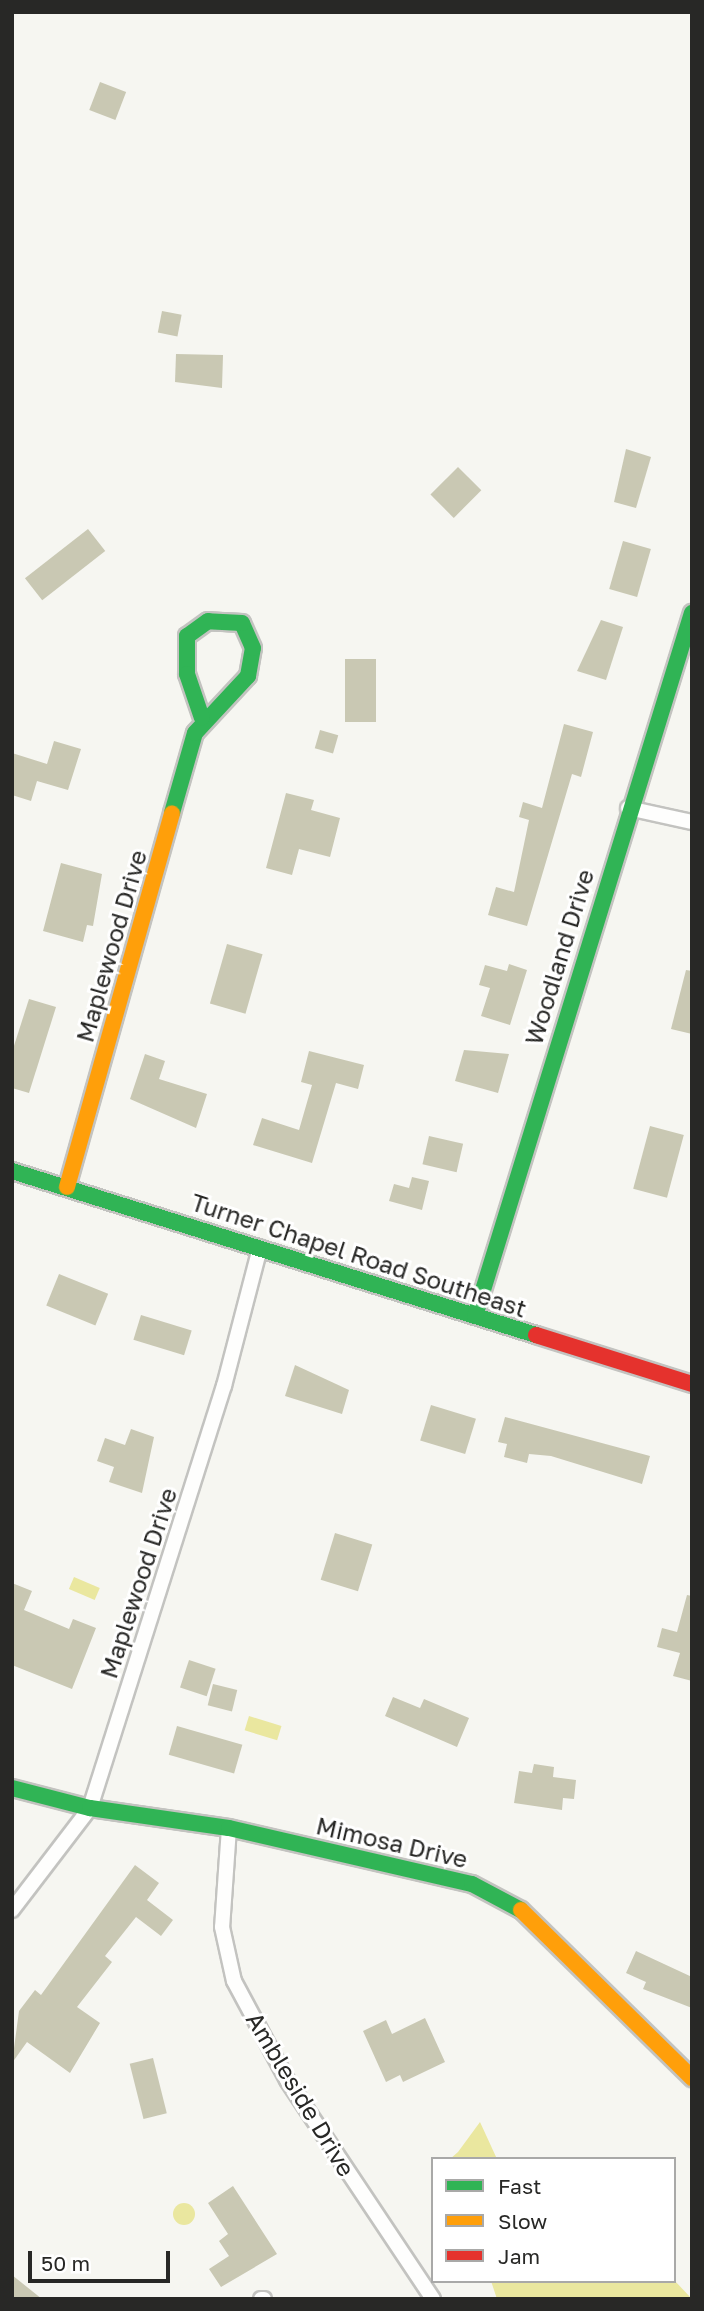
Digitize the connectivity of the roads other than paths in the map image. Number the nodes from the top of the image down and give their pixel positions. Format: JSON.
{"nodes":[{"id":1,"x":692,"y":613,"type":"edge"},
{"id":2,"x":202,"y":718,"type":"junction"},
{"id":3,"x":628,"y":808,"type":"junction"},
{"id":4,"x":692,"y":822,"type":"edge"},
{"id":5,"x":12,"y":1171,"type":"edge"},
{"id":6,"x":67,"y":1187,"type":"junction"},
{"id":7,"x":260,"y":1248,"type":"junction"},
{"id":8,"x":475,"y":1315,"type":"junction"},
{"id":9,"x":692,"y":1384,"type":"edge"},
{"id":10,"x":12,"y":1788,"type":"edge"},
{"id":11,"x":90,"y":1808,"type":"junction"},
{"id":12,"x":229,"y":1828,"type":"junction"},
{"id":13,"x":12,"y":1910,"type":"edge"},
{"id":14,"x":692,"y":2078,"type":"edge"},
{"id":15,"x":433,"y":2299,"type":"edge"}],
"edges":[{"from":1,"to":3,"type":"street","name":"Woodland Drive"},
{"from":2,"to":2,"type":"street"},
{"from":2,"to":6,"type":"street","name":"Maplewood Drive"},
{"from":3,"to":4,"type":"street"},
{"from":3,"to":8,"type":"street","name":"Woodland Drive"},
{"from":5,"to":6,"type":"street","name":"Turner Chapel Road Southeast"},
{"from":6,"to":7,"type":"street","name":"Turner Chapel Road Southeast"},
{"from":7,"to":8,"type":"street","name":"Turner Chapel Road Southeast"},
{"from":7,"to":11,"type":"street","name":"Maplewood Drive"},
{"from":8,"to":9,"type":"street","name":"Turner Chapel Road Southeast"},
{"from":10,"to":11,"type":"street","name":"Mimosa Drive"},
{"from":11,"to":12,"type":"street","name":"Mimosa Drive"},
{"from":11,"to":13,"type":"street","name":"Maplewood Drive"},
{"from":12,"to":14,"type":"street","name":"Mimosa Drive"},
{"from":12,"to":15,"type":"street","name":"Ambleside Drive"}]}
